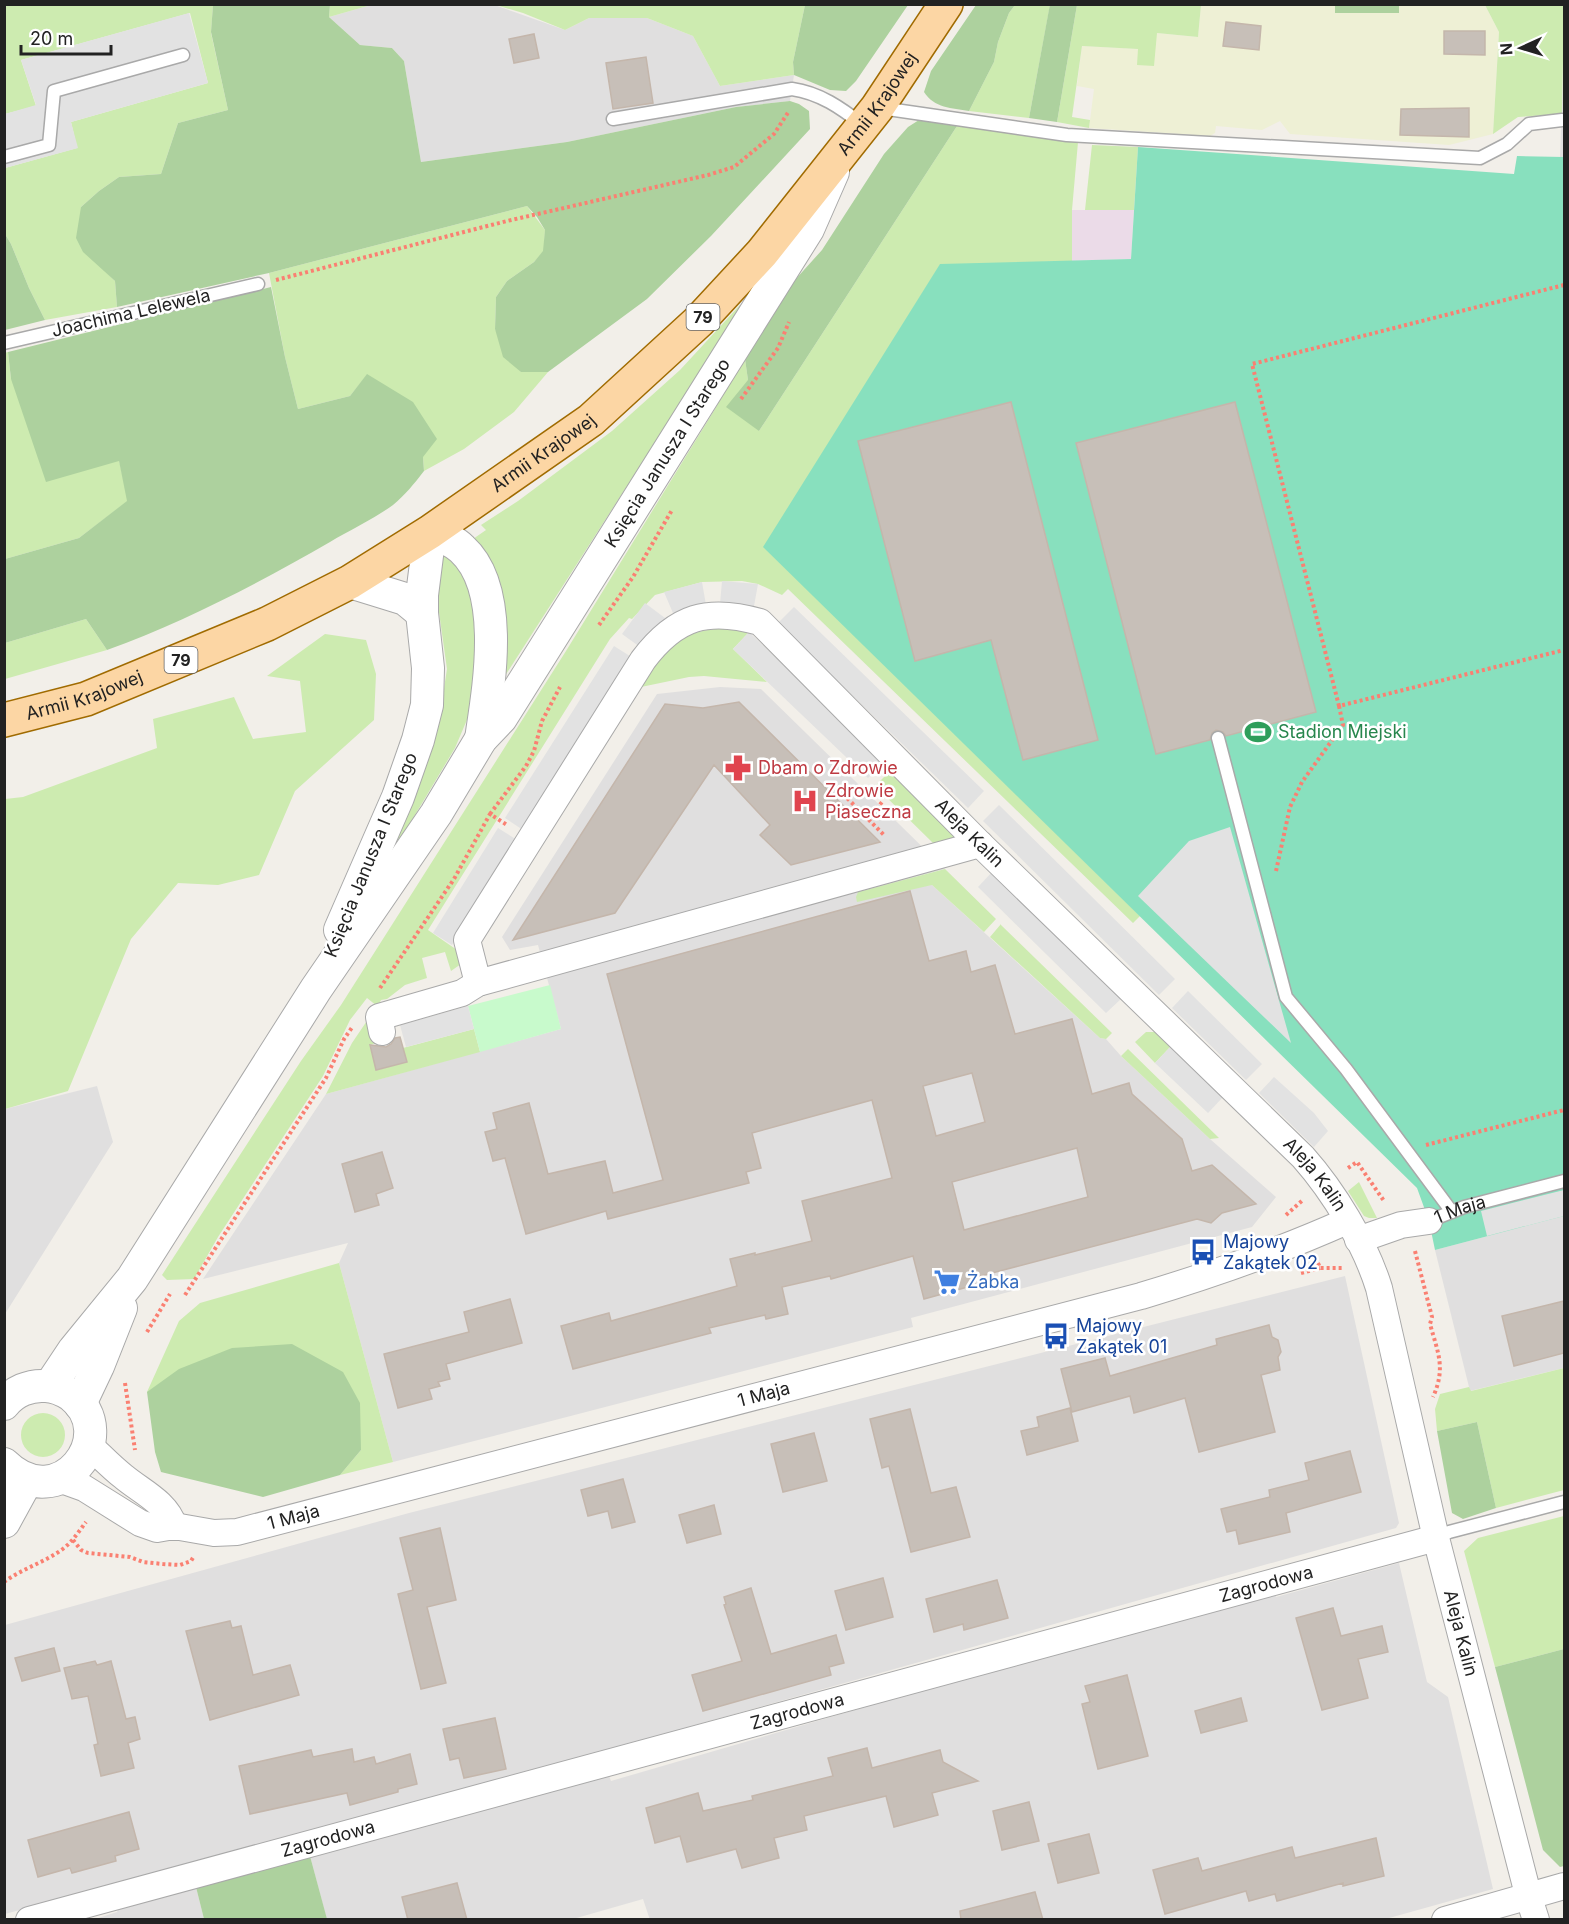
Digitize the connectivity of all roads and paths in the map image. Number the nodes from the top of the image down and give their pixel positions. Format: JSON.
{"nodes":[{"id":1,"x":945,"y":6,"type":"edge"},
{"id":2,"x":183,"y":55,"type":"dead end"},
{"id":3,"x":803,"y":90,"type":"junction"},
{"id":4,"x":871,"y":117,"type":"junction"},
{"id":5,"x":613,"y":119,"type":"dead end"},
{"id":6,"x":1562,"y":120,"type":"dead end"},
{"id":7,"x":4,"y":157,"type":"edge"},
{"id":8,"x":840,"y":157,"type":"junction"},
{"id":9,"x":258,"y":284,"type":"joint"},
{"id":10,"x":1564,"y":285,"type":"edge"},
{"id":11,"x":4,"y":343,"type":"edge"},
{"id":12,"x":429,"y":532,"type":"junction"},
{"id":13,"x":350,"y":582,"type":"junction"},
{"id":14,"x":422,"y":613,"type":"junction"},
{"id":15,"x":1564,"y":650,"type":"edge"},
{"id":16,"x":1339,"y":706,"type":"junction"},
{"id":17,"x":4,"y":720,"type":"edge"},
{"id":18,"x":1218,"y":738,"type":"dead end"},
{"id":19,"x":482,"y":739,"type":"junction"},
{"id":20,"x":843,"y":794,"type":"dead end"},
{"id":21,"x":883,"y":801,"type":"dead end"},
{"id":22,"x":868,"y":818,"type":"junction"},
{"id":23,"x":884,"y":835,"type":"dead end"},
{"id":24,"x":530,"y":840,"type":"junction"},
{"id":25,"x":980,"y":844,"type":"junction"},
{"id":26,"x":1275,"y":876,"type":"dead end"},
{"id":27,"x":478,"y":983,"type":"junction"},
{"id":28,"x":316,"y":989,"type":"junction"},
{"id":29,"x":379,"y":990,"type":"dead end"},
{"id":30,"x":356,"y":1023,"type":"dead end"},
{"id":31,"x":382,"y":1032,"type":"dead end"},
{"id":32,"x":1564,"y":1110,"type":"edge"},
{"id":33,"x":1405,"y":1151,"type":"junction"},
{"id":34,"x":1564,"y":1181,"type":"edge"},
{"id":35,"x":1440,"y":1216,"type":"junction"},
{"id":36,"x":1352,"y":1231,"type":"junction"},
{"id":37,"x":132,"y":1279,"type":"junction"},
{"id":38,"x":185,"y":1295,"type":"dead end"},
{"id":39,"x":125,"y":1385,"type":"dead end"},
{"id":40,"x":50,"y":1386,"type":"junction"},
{"id":41,"x":4,"y":1404,"type":"edge"},
{"id":42,"x":80,"y":1404,"type":"junction"},
{"id":43,"x":89,"y":1445,"type":"junction"},
{"id":44,"x":135,"y":1452,"type":"dead end"},
{"id":45,"x":16,"y":1472,"type":"edge"},
{"id":46,"x":59,"y":1479,"type":"junction"},
{"id":47,"x":1564,"y":1502,"type":"edge"},
{"id":48,"x":91,"y":1517,"type":"dead end"},
{"id":49,"x":4,"y":1522,"type":"edge"},
{"id":50,"x":174,"y":1526,"type":"junction"},
{"id":51,"x":1436,"y":1538,"type":"junction"},
{"id":52,"x":72,"y":1540,"type":"junction"},
{"id":53,"x":191,"y":1561,"type":"dead end"},
{"id":54,"x":4,"y":1582,"type":"edge"},
{"id":55,"x":1564,"y":1887,"type":"edge"},
{"id":56,"x":1532,"y":1909,"type":"edge"},
{"id":57,"x":29,"y":1920,"type":"edge"},
{"id":58,"x":1446,"y":1920,"type":"edge"}],
"edges":[{"from":1,"to":4,"type":"main road","name":"Armii Krajowej","number":"79"},
{"from":2,"to":7,"type":"lane"},
{"from":3,"to":4,"type":"lane"},
{"from":3,"to":5,"type":"lane"},
{"from":3,"to":9,"type":"path"},
{"from":4,"to":6,"type":"lane"},
{"from":4,"to":8,"type":"main road","name":"Armii Krajowej","number":"79"},
{"from":8,"to":12,"type":"main road","name":"Armii Krajowej","number":"79"},
{"from":8,"to":19,"type":"street","name":"Księcia Janusza I Starego"},
{"from":9,"to":11,"type":"lane","name":"Joachima Lelewela"},
{"from":10,"to":16,"type":"path"},
{"from":12,"to":13,"type":"main road","name":"Armii Krajowej","number":"79"},
{"from":12,"to":14,"type":"street","name":"Księcia Janusza I Starego"},
{"from":12,"to":19,"type":"street","name":"Księcia Janusza I Starego"},
{"from":13,"to":14,"type":"street"},
{"from":13,"to":17,"type":"main road","name":"Armii Krajowej","number":"79"},
{"from":14,"to":28,"type":"street","name":"Księcia Janusza I Starego"},
{"from":15,"to":16,"type":"path"},
{"from":16,"to":26,"type":"path"},
{"from":18,"to":33,"type":"lane"},
{"from":19,"to":28,"type":"street","name":"Księcia Janusza I Starego"},
{"from":20,"to":22,"type":"path"},
{"from":21,"to":22,"type":"path"},
{"from":22,"to":23,"type":"path"},
{"from":24,"to":25,"type":"street","name":"Aleja Kalin"},
{"from":24,"to":27,"type":"street"},
{"from":24,"to":29,"type":"path"},
{"from":25,"to":27,"type":"street"},
{"from":25,"to":36,"type":"street","name":"Aleja Kalin"},
{"from":27,"to":31,"type":"street"},
{"from":28,"to":37,"type":"street","name":"Księcia Janusza I Starego"},
{"from":30,"to":38,"type":"path"},
{"from":32,"to":33,"type":"path"},
{"from":33,"to":35,"type":"lane"},
{"from":34,"to":35,"type":"lane","name":"1 Maja"},
{"from":35,"to":36,"type":"street","name":"1 Maja"},
{"from":36,"to":50,"type":"street","name":"1 Maja"},
{"from":36,"to":51,"type":"street","name":"Aleja Kalin"},
{"from":37,"to":40,"type":"street","name":"Księcia Janusza I Starego"},
{"from":37,"to":42,"type":"street","name":"Księcia Janusza I Starego"},
{"from":39,"to":44,"type":"path"},
{"from":40,"to":41,"type":"street"},
{"from":40,"to":42,"type":"street"},
{"from":42,"to":43,"type":"street"},
{"from":43,"to":46,"type":"street"},
{"from":43,"to":50,"type":"street"},
{"from":45,"to":46,"type":"street"},
{"from":45,"to":49,"type":"street"},
{"from":46,"to":50,"type":"street","name":"1 Maja"},
{"from":47,"to":51,"type":"lane","name":"Zagrodowa"},
{"from":48,"to":52,"type":"path"},
{"from":51,"to":56,"type":"street","name":"Aleja Kalin"},
{"from":51,"to":57,"type":"street","name":"Zagrodowa"},
{"from":52,"to":53,"type":"path"},
{"from":52,"to":54,"type":"path"},
{"from":55,"to":56,"type":"street"},
{"from":56,"to":58,"type":"street"}]}
